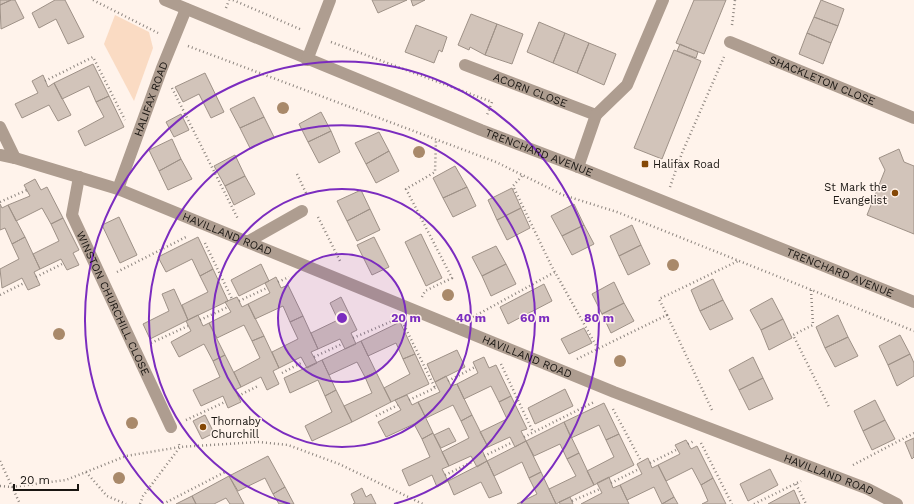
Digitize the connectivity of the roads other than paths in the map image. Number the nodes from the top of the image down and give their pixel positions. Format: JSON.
{"nodes":[{"id":1,"x":165,"y":0,"type":"edge"},
{"id":2,"x":330,"y":0,"type":"edge"},
{"id":3,"x":663,"y":0,"type":"edge"},
{"id":4,"x":186,"y":9,"type":"junction"},
{"id":5,"x":730,"y":42,"type":"road end"},
{"id":6,"x":307,"y":60,"type":"junction"},
{"id":7,"x":465,"y":65,"type":"dead end"},
{"id":8,"x":596,"y":115,"type":"junction"},
{"id":9,"x":914,"y":118,"type":"edge"},
{"id":10,"x":0,"y":127,"type":"edge"},
{"id":11,"x":0,"y":155,"type":"edge"},
{"id":12,"x":15,"y":158,"type":"junction"},
{"id":13,"x":578,"y":167,"type":"junction"},
{"id":14,"x":79,"y":177,"type":"junction"},
{"id":15,"x":118,"y":188,"type":"junction"},
{"id":16,"x":302,"y":211,"type":"dead end"},
{"id":17,"x":249,"y":241,"type":"junction"},
{"id":18,"x":914,"y":302,"type":"edge"},
{"id":19,"x":171,"y":427,"type":"road end"},
{"id":20,"x":896,"y":504,"type":"edge"}],
"edges":[{"from":1,"to":4,"type":"street","name":"TRENCHARD AVENUE"},
{"from":2,"to":6,"type":"street"},
{"from":3,"to":8,"type":"street"},
{"from":4,"to":6,"type":"street","name":"TRENCHARD AVENUE"},
{"from":4,"to":15,"type":"street","name":"HALIFAX ROAD"},
{"from":5,"to":9,"type":"street","name":"SHACKLETON CLOSE"},
{"from":6,"to":13,"type":"street","name":"TRENCHARD AVENUE"},
{"from":7,"to":8,"type":"street","name":"ACORN CLOSE"},
{"from":8,"to":13,"type":"street"},
{"from":10,"to":12,"type":"street"},
{"from":11,"to":12,"type":"street","name":"HAVILLAND ROAD"},
{"from":12,"to":14,"type":"street","name":"HAVILLAND ROAD"},
{"from":13,"to":18,"type":"street","name":"TRENCHARD AVENUE"},
{"from":14,"to":15,"type":"street","name":"HAVILLAND ROAD"},
{"from":14,"to":19,"type":"street","name":"WINSTON CHURCHILL CLOSE"},
{"from":15,"to":17,"type":"street","name":"HAVILLAND ROAD"},
{"from":16,"to":17,"type":"street"},
{"from":17,"to":20,"type":"street","name":"HAVILLAND ROAD"}]}
